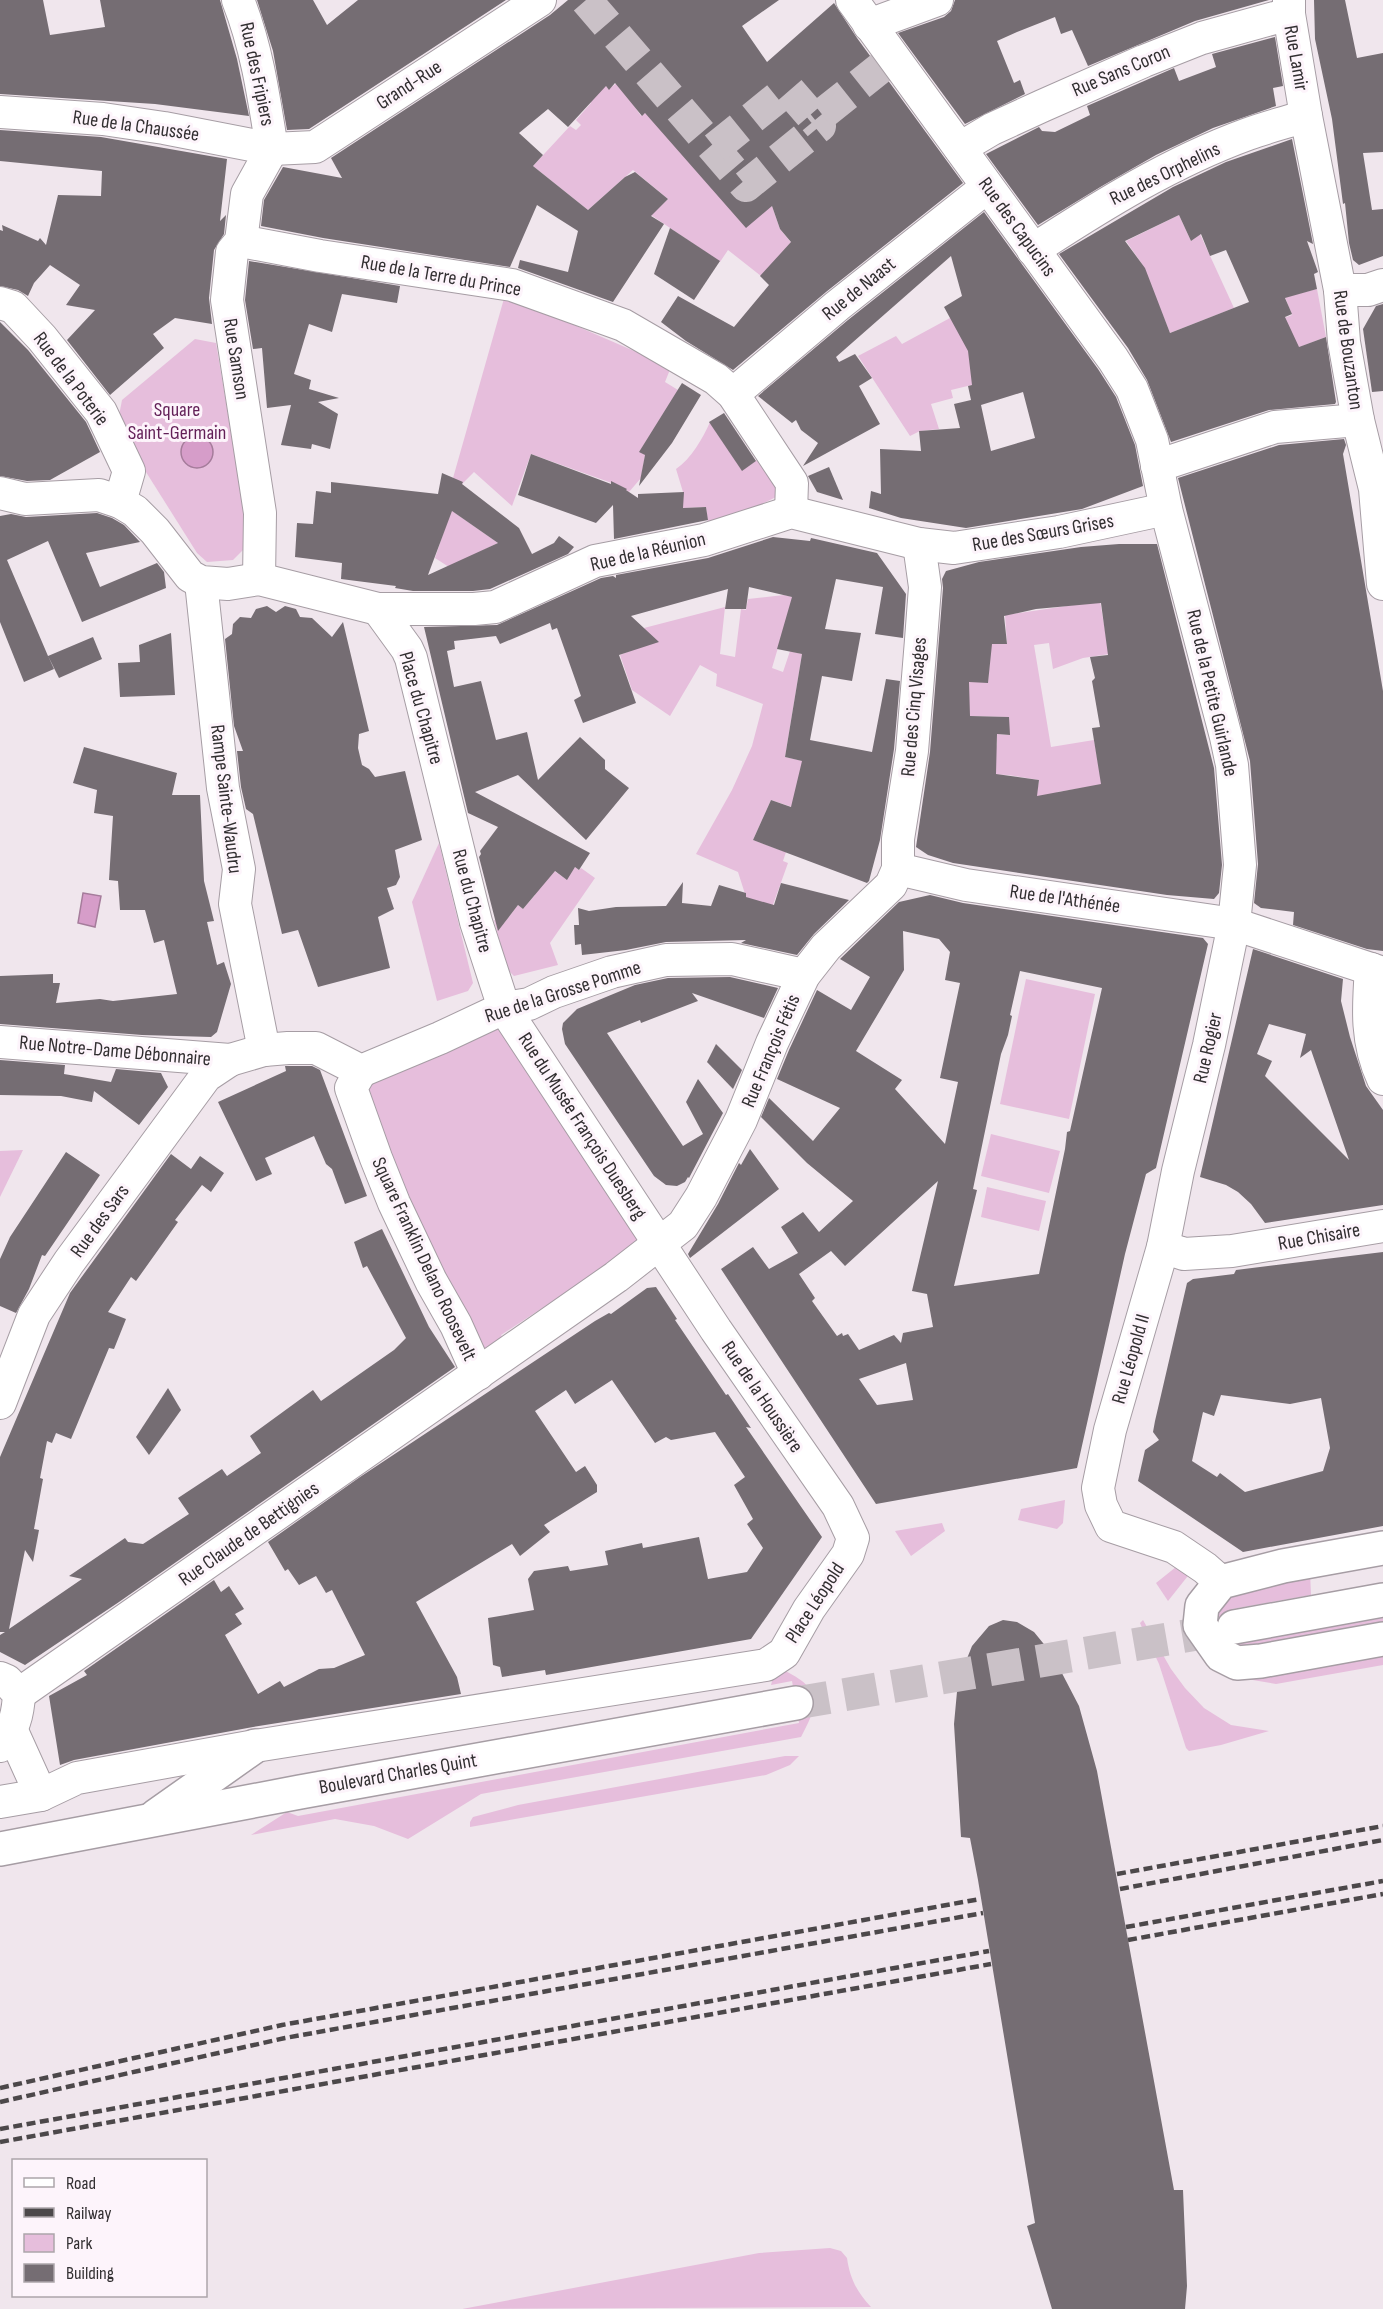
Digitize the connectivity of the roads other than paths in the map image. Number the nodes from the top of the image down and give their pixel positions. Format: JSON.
{"nodes":[{"id":1,"x":238,"y":0,"type":"edge"},
{"id":2,"x":540,"y":0,"type":"edge"},
{"id":3,"x":937,"y":0,"type":"edge"},
{"id":4,"x":1289,"y":7,"type":"edge"},
{"id":5,"x":861,"y":13,"type":"edge"},
{"id":6,"x":0,"y":112,"type":"edge"},
{"id":7,"x":1306,"y":116,"type":"junction"},
{"id":8,"x":960,"y":148,"type":"junction"},
{"id":9,"x":272,"y":149,"type":"junction"},
{"id":10,"x":987,"y":187,"type":"junction"},
{"id":11,"x":242,"y":241,"type":"junction"},
{"id":12,"x":1033,"y":250,"type":"junction"},
{"id":13,"x":1383,"y":285,"type":"edge"},
{"id":14,"x":1340,"y":290,"type":"junction"},
{"id":15,"x":0,"y":303,"type":"edge"},
{"id":16,"x":733,"y":394,"type":"junction"},
{"id":17,"x":1358,"y":420,"type":"junction"},
{"id":18,"x":1157,"y":466,"type":"junction"},
{"id":19,"x":1379,"y":490,"type":"edge"},
{"id":20,"x":0,"y":494,"type":"edge"},
{"id":21,"x":120,"y":502,"type":"junction"},
{"id":22,"x":1166,"y":509,"type":"junction"},
{"id":23,"x":791,"y":512,"type":"junction"},
{"id":24,"x":919,"y":544,"type":"junction"},
{"id":25,"x":259,"y":579,"type":"junction"},
{"id":26,"x":201,"y":582,"type":"junction"},
{"id":27,"x":1383,"y":584,"type":"edge"},
{"id":28,"x":378,"y":609,"type":"junction"},
{"id":29,"x":445,"y":793,"type":"joint"},
{"id":30,"x":898,"y":869,"type":"junction"},
{"id":31,"x":1234,"y":924,"type":"junction"},
{"id":32,"x":1377,"y":971,"type":"edge"},
{"id":33,"x":804,"y":975,"type":"junction"},
{"id":34,"x":504,"y":1008,"type":"junction"},
{"id":35,"x":0,"y":1042,"type":"edge"},
{"id":36,"x":264,"y":1050,"type":"junction"},
{"id":37,"x":230,"y":1060,"type":"junction"},
{"id":38,"x":361,"y":1071,"type":"junction"},
{"id":39,"x":1383,"y":1079,"type":"edge"},
{"id":40,"x":1383,"y":1226,"type":"edge"},
{"id":41,"x":659,"y":1244,"type":"junction"},
{"id":42,"x":1163,"y":1247,"type":"junction"},
{"id":43,"x":478,"y":1374,"type":"junction"},
{"id":44,"x":0,"y":1402,"type":"edge"},
{"id":45,"x":1383,"y":1548,"type":"edge"},
{"id":46,"x":848,"y":1554,"type":"joint"},
{"id":47,"x":1221,"y":1582,"type":"junction"},
{"id":48,"x":1383,"y":1600,"type":"edge"},
{"id":49,"x":1234,"y":1627,"type":"tunnel mouth"},
{"id":50,"x":1383,"y":1639,"type":"edge"},
{"id":51,"x":9,"y":1686,"type":"edge"},
{"id":52,"x":796,"y":1703,"type":"tunnel mouth"},
{"id":53,"x":6,"y":1738,"type":"edge"},
{"id":54,"x":255,"y":1746,"type":"junction"},
{"id":55,"x":41,"y":1796,"type":"junction"},
{"id":56,"x":0,"y":1803,"type":"edge"},
{"id":57,"x":147,"y":1822,"type":"junction"},
{"id":58,"x":0,"y":1849,"type":"edge"}],
"edges":[{"from":1,"to":9,"type":"street","name":"Rue des Fripiers"},
{"from":2,"to":9,"type":"street","name":"Grand-Rue"},
{"from":3,"to":5,"type":"street"},
{"from":4,"to":7,"type":"street","name":"Rue Lamir"},
{"from":4,"to":8,"type":"street","name":"Rue Sans Coron"},
{"from":5,"to":8,"type":"street","name":"Rue des Capucins"},
{"from":6,"to":9,"type":"street","name":"Rue de la Chaussée"},
{"from":7,"to":12,"type":"street","name":"Rue des Orphelins"},
{"from":7,"to":14,"type":"street","name":"Rue de Bouzanton"},
{"from":8,"to":10,"type":"street","name":"Rue des Capucins"},
{"from":9,"to":11,"type":"street","name":"Rue Samson"},
{"from":10,"to":12,"type":"street","name":"Rue des Capucins"},
{"from":10,"to":16,"type":"street","name":"Rue de Naast"},
{"from":11,"to":16,"type":"street","name":"Rue de la Terre du Prince"},
{"from":11,"to":25,"type":"street","name":"Rue Samson"},
{"from":12,"to":18,"type":"street","name":"Rue des Capucins"},
{"from":13,"to":14,"type":"street"},
{"from":14,"to":17,"type":"street","name":"Rue de Bouzanton"},
{"from":15,"to":21,"type":"street","name":"Rue de la Poterie"},
{"from":16,"to":23,"type":"street","name":"Rue de la Terre du Prince"},
{"from":17,"to":18,"type":"street"},
{"from":17,"to":19,"type":"street","name":"Rue de Bouzanton"},
{"from":18,"to":22,"type":"street","name":"Rue de la Petite Guirlande"},
{"from":19,"to":27,"type":"street","name":"Rue de Bouzanton"},
{"from":20,"to":21,"type":"street"},
{"from":21,"to":26,"type":"street"},
{"from":22,"to":24,"type":"street","name":"Rue des Sœurs Grises"},
{"from":22,"to":31,"type":"street","name":"Rue de la Petite Guirlande"},
{"from":23,"to":24,"type":"street"},
{"from":23,"to":28,"type":"street","name":"Rue de la Réunion"},
{"from":24,"to":30,"type":"street","name":"Rue des Cinq Visages"},
{"from":25,"to":26,"type":"street"},
{"from":25,"to":28,"type":"street"},
{"from":26,"to":36,"type":"street","name":"Rampe Sainte-Waudru"},
{"from":28,"to":29,"type":"street","name":"Place du Chapitre"},
{"from":29,"to":34,"type":"street","name":"Rue du Chapitre"},
{"from":30,"to":31,"type":"street","name":"Rue de l'Athénée"},
{"from":30,"to":33,"type":"street","name":"Rue François Fétis"},
{"from":31,"to":32,"type":"street","name":"Rue de l'Athénée"},
{"from":31,"to":42,"type":"street","name":"Rue Rogier"},
{"from":32,"to":39,"type":"street"},
{"from":33,"to":34,"type":"street","name":"Rue de la Grosse Pomme"},
{"from":33,"to":41,"type":"street","name":"Rue François Fétis"},
{"from":34,"to":38,"type":"street","name":"Rue de la Grosse Pomme"},
{"from":34,"to":41,"type":"street","name":"Rue du Musée François Duesberg"},
{"from":35,"to":37,"type":"street","name":"Rue Notre-Dame Débonnaire"},
{"from":36,"to":37,"type":"street"},
{"from":36,"to":38,"type":"street"},
{"from":37,"to":44,"type":"street","name":"Rue des Sars"},
{"from":38,"to":43,"type":"street","name":"Square Franklin Delano Roosevelt"},
{"from":40,"to":42,"type":"street","name":"Rue Chisaire"},
{"from":41,"to":43,"type":"street","name":"Square Franklin Delano Roosevelt"},
{"from":41,"to":46,"type":"street","name":"Rue de la Houssière"},
{"from":42,"to":47,"type":"street","name":"Rue Léopold II"},
{"from":43,"to":51,"type":"street","name":"Rue Claude de Bettignies"},
{"from":45,"to":47,"type":"main road"},
{"from":46,"to":54,"type":"street","name":"Place Léopold"},
{"from":47,"to":50,"type":"main road"},
{"from":48,"to":49,"type":"main road"},
{"from":51,"to":53,"type":"street"},
{"from":52,"to":57,"type":"main road","name":"Boulevard Charles Quint"},
{"from":53,"to":55,"type":"street"},
{"from":54,"to":55,"type":"street"},
{"from":54,"to":57,"type":"main road"},
{"from":55,"to":56,"type":"street"},
{"from":57,"to":58,"type":"main road","name":"Boulevard Charles Quint"}]}
